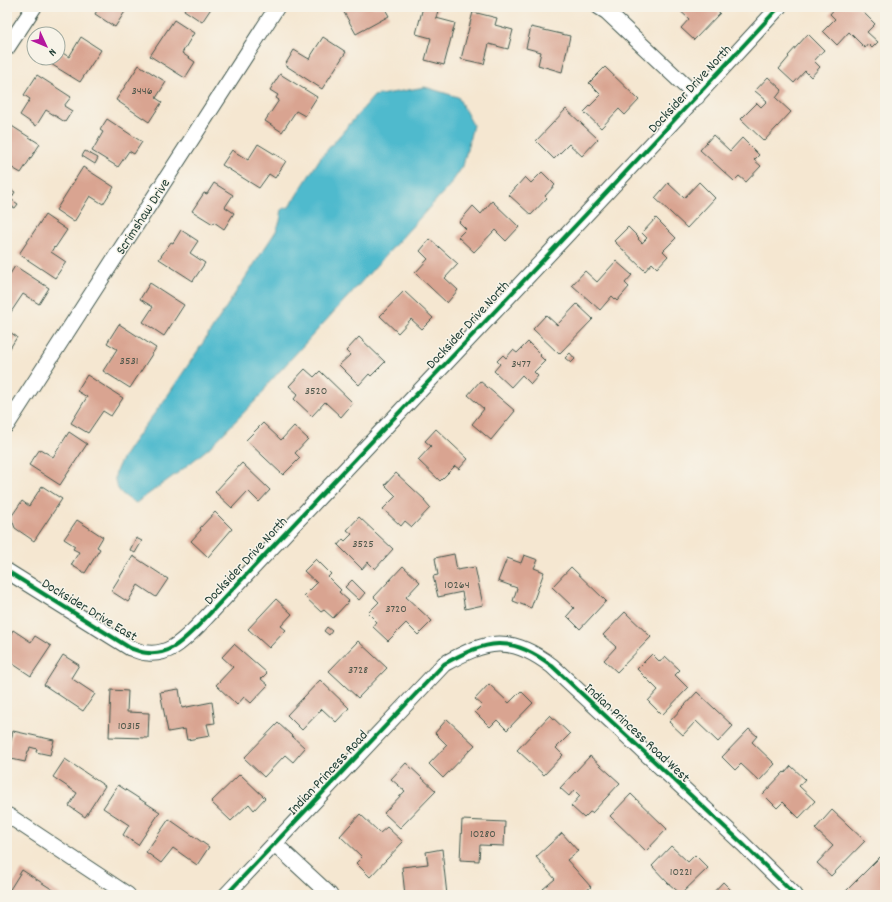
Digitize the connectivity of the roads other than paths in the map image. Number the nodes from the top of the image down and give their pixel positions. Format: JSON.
{"nodes":[{"id":1,"x":34,"y":7,"type":"edge"},
{"id":2,"x":277,"y":7,"type":"edge"},
{"id":3,"x":599,"y":7,"type":"edge"},
{"id":4,"x":779,"y":7,"type":"edge"},
{"id":5,"x":7,"y":48,"type":"edge"},
{"id":6,"x":697,"y":97,"type":"junction"},
{"id":7,"x":7,"y":425,"type":"edge"},
{"id":8,"x":7,"y":571,"type":"edge"},
{"id":9,"x":166,"y":652,"type":"joint"},
{"id":10,"x":444,"y":664,"type":"joint"},
{"id":11,"x":9,"y":816,"type":"dead end"},
{"id":12,"x":275,"y":844,"type":"junction"},
{"id":13,"x":128,"y":895,"type":"edge"},
{"id":14,"x":226,"y":895,"type":"edge"},
{"id":15,"x":330,"y":895,"type":"edge"},
{"id":16,"x":796,"y":895,"type":"edge"}],
"edges":[{"from":1,"to":5,"type":"street"},
{"from":2,"to":7,"type":"street","name":"Scrimshaw Drive"},
{"from":3,"to":6,"type":"street"},
{"from":4,"to":6,"type":"street","name":"Docksider Drive North"},
{"from":6,"to":9,"type":"street","name":"Docksider Drive North"},
{"from":8,"to":9,"type":"street","name":"Docksider Drive East"},
{"from":10,"to":12,"type":"street","name":"Indian Princess Road"},
{"from":10,"to":16,"type":"street","name":"Indian Princess Road West"},
{"from":11,"to":13,"type":"street"},
{"from":12,"to":14,"type":"street","name":"Indian Princess Road"},
{"from":12,"to":15,"type":"street"}]}
